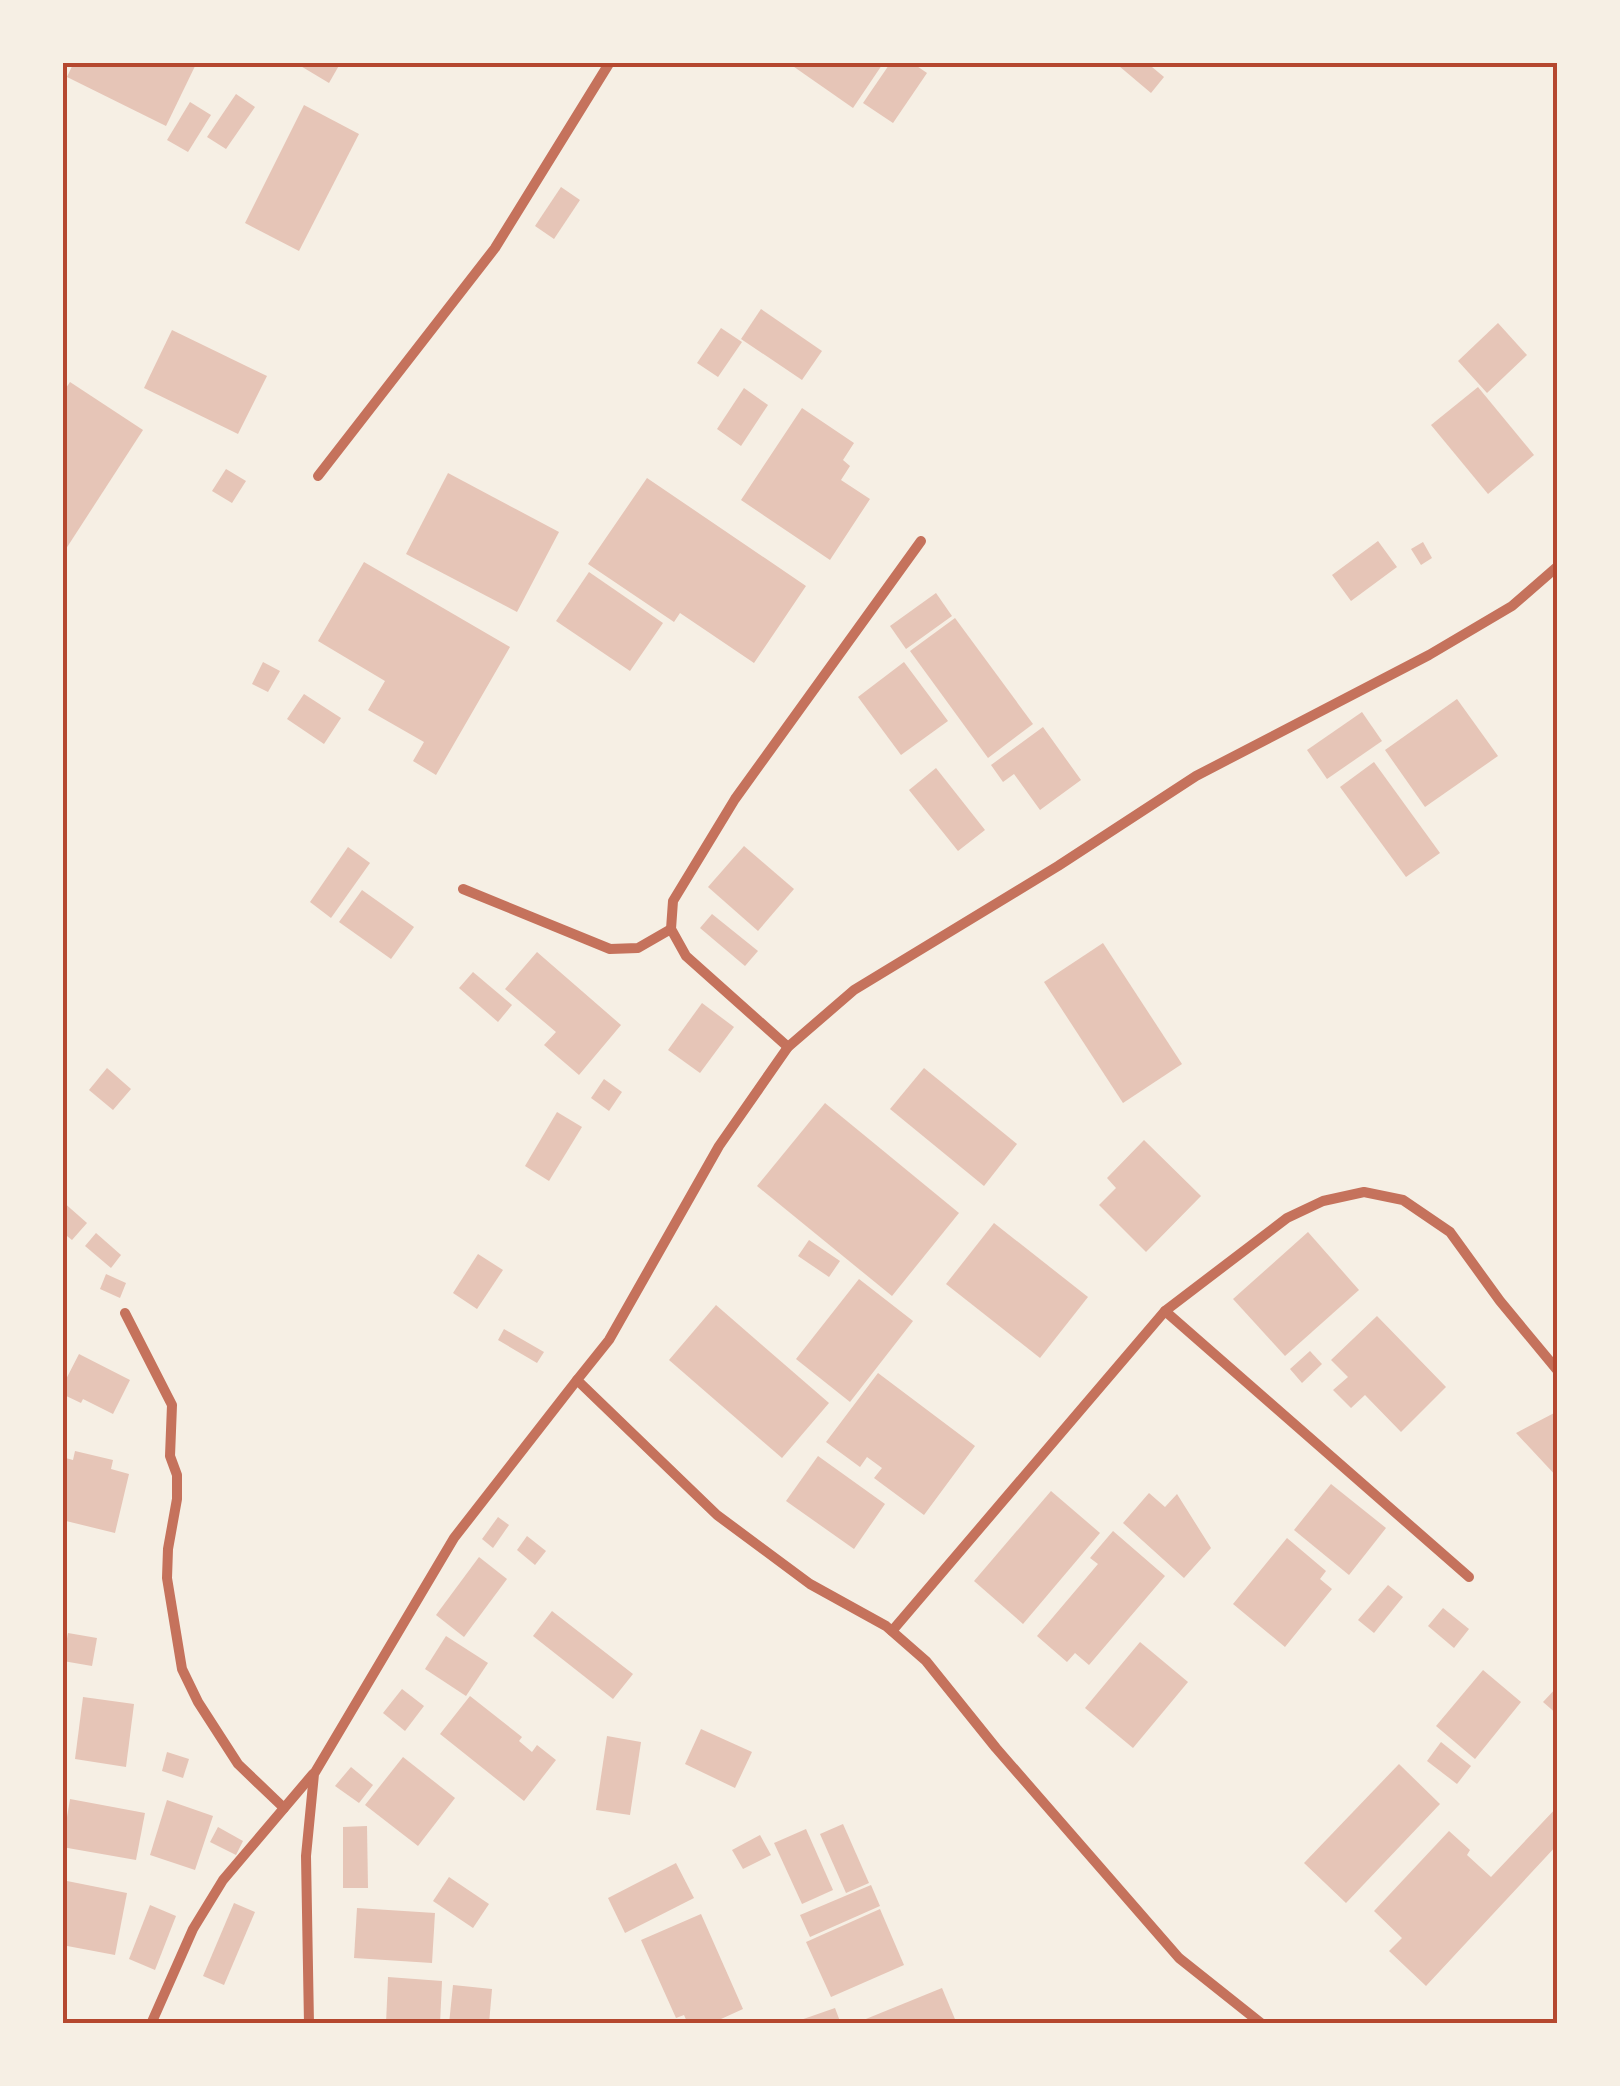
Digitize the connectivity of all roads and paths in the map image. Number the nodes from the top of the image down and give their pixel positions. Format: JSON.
{"nodes":[{"id":1,"x":610,"y":62,"type":"edge"},
{"id":2,"x":318,"y":476,"type":"dead end"},
{"id":3,"x":921,"y":541,"type":"dead end"},
{"id":4,"x":1558,"y":566,"type":"edge"},
{"id":5,"x":463,"y":889,"type":"dead end"},
{"id":6,"x":671,"y":928,"type":"junction"},
{"id":7,"x":788,"y":1047,"type":"junction"},
{"id":8,"x":1166,"y":1311,"type":"junction"},
{"id":9,"x":124,"y":1312,"type":"dead end"},
{"id":10,"x":1558,"y":1372,"type":"edge"},
{"id":11,"x":576,"y":1380,"type":"junction"},
{"id":12,"x":1468,"y":1576,"type":"dead end"},
{"id":13,"x":892,"y":1631,"type":"junction"},
{"id":14,"x":314,"y":1774,"type":"junction"},
{"id":15,"x":284,"y":1808,"type":"junction"},
{"id":16,"x":151,"y":2024,"type":"edge"},
{"id":17,"x":309,"y":2024,"type":"edge"},
{"id":18,"x":1262,"y":2024,"type":"edge"}],
"edges":[{"from":1,"to":2,"type":"street"},
{"from":3,"to":6,"type":"street"},
{"from":4,"to":7,"type":"street"},
{"from":5,"to":6,"type":"street"},
{"from":6,"to":7,"type":"street"},
{"from":7,"to":11,"type":"street"},
{"from":8,"to":10,"type":"street"},
{"from":8,"to":12,"type":"street"},
{"from":8,"to":13,"type":"street"},
{"from":9,"to":15,"type":"street"},
{"from":11,"to":13,"type":"street"},
{"from":11,"to":14,"type":"street"},
{"from":13,"to":18,"type":"street"},
{"from":14,"to":15,"type":"street"},
{"from":14,"to":17,"type":"street"},
{"from":15,"to":16,"type":"street"}]}
